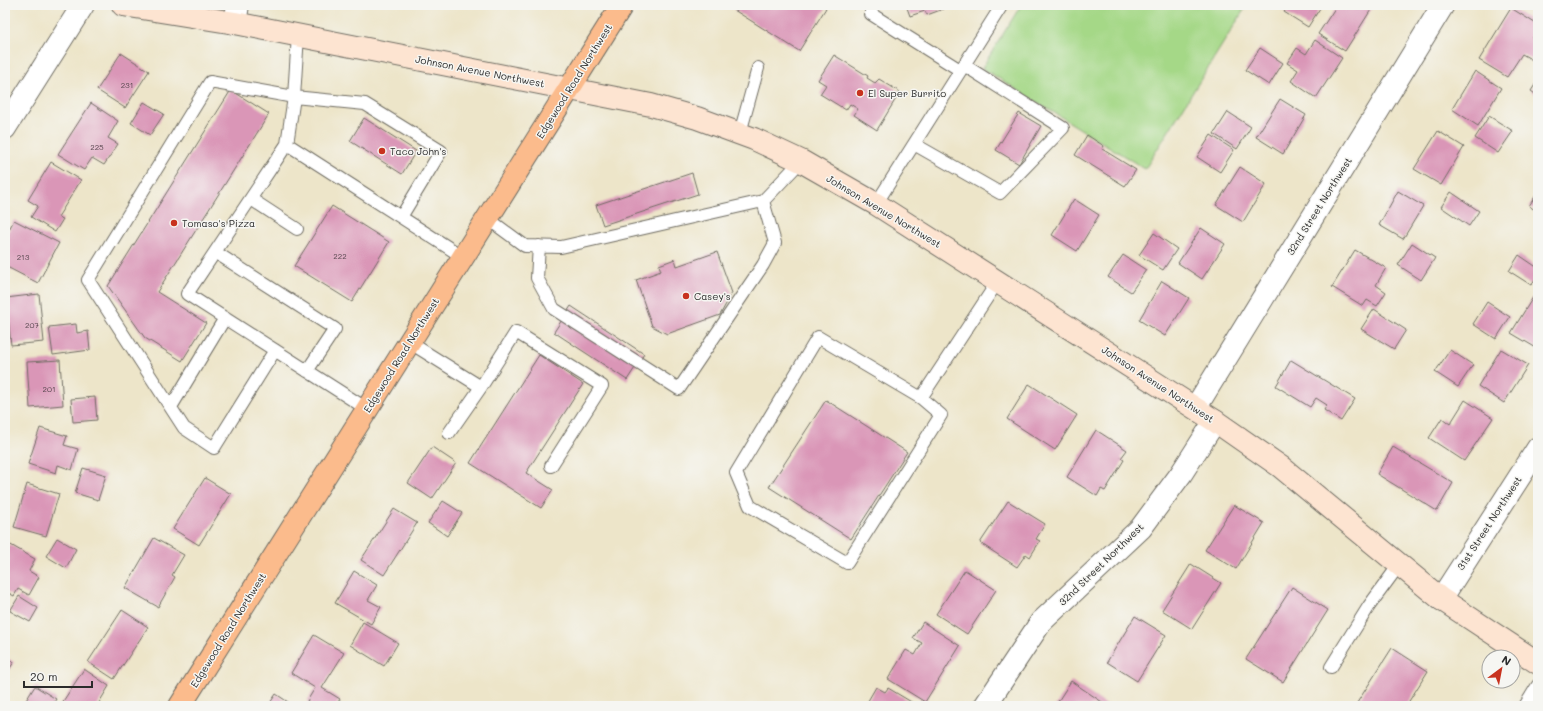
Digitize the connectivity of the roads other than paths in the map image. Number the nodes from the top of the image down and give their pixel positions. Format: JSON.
{"nodes":[{"id":1,"x":83,"y":5,"type":"edge"},
{"id":2,"x":123,"y":5,"type":"edge"},
{"id":3,"x":622,"y":5,"type":"edge"},
{"id":4,"x":871,"y":5,"type":"edge"},
{"id":5,"x":1002,"y":5,"type":"edge"},
{"id":6,"x":1443,"y":5,"type":"edge"},
{"id":7,"x":237,"y":14,"type":"edge"},
{"id":8,"x":298,"y":35,"type":"junction"},
{"id":9,"x":758,"y":68,"type":"dead end"},
{"id":10,"x":962,"y":68,"type":"junction"},
{"id":11,"x":568,"y":89,"type":"junction"},
{"id":12,"x":294,"y":97,"type":"junction"},
{"id":13,"x":5,"y":128,"type":"edge"},
{"id":14,"x":740,"y":133,"type":"junction"},
{"id":15,"x":287,"y":144,"type":"junction"},
{"id":16,"x":914,"y":144,"type":"junction"},
{"id":17,"x":801,"y":160,"type":"junction"},
{"id":18,"x":251,"y":198,"type":"junction"},
{"id":19,"x":763,"y":201,"type":"junction"},
{"id":20,"x":876,"y":204,"type":"junction"},
{"id":21,"x":401,"y":217,"type":"junction"},
{"id":22,"x":487,"y":218,"type":"junction"},
{"id":23,"x":297,"y":229,"type":"dead end"},
{"id":24,"x":539,"y":246,"type":"junction"},
{"id":25,"x":215,"y":252,"type":"junction"},
{"id":26,"x":463,"y":257,"type":"junction"},
{"id":27,"x":998,"y":281,"type":"junction"},
{"id":28,"x":225,"y":318,"type":"junction"},
{"id":29,"x":409,"y":342,"type":"junction"},
{"id":30,"x":275,"y":350,"type":"junction"},
{"id":31,"x":307,"y":371,"type":"junction"},
{"id":32,"x":481,"y":387,"type":"junction"},
{"id":33,"x":921,"y":398,"type":"junction"},
{"id":34,"x":170,"y":407,"type":"junction"},
{"id":35,"x":1196,"y":407,"type":"junction"},
{"id":36,"x":367,"y":409,"type":"junction"},
{"id":37,"x":1215,"y":421,"type":"junction"},
{"id":38,"x":449,"y":433,"type":"dead end"},
{"id":39,"x":1538,"y":448,"type":"edge"},
{"id":40,"x":551,"y":466,"type":"dead end"},
{"id":41,"x":1399,"y":565,"type":"junction"},
{"id":42,"x":1441,"y":599,"type":"junction"},
{"id":43,"x":1538,"y":663,"type":"edge"},
{"id":44,"x":1331,"y":668,"type":"dead end"},
{"id":45,"x":1538,"y":685,"type":"edge"},
{"id":46,"x":180,"y":706,"type":"edge"},
{"id":47,"x":985,"y":706,"type":"edge"},
{"id":48,"x":1525,"y":706,"type":"edge"}],
"edges":[{"from":1,"to":13,"type":"street"},
{"from":2,"to":7,"type":"street","name":"Johnson Avenue Northwest"},
{"from":3,"to":11,"type":"main road","name":"Edgewood Road Northwest"},
{"from":4,"to":10,"type":"lane"},
{"from":5,"to":10,"type":"lane"},
{"from":6,"to":35,"type":"street","name":"32nd Street Northwest"},
{"from":7,"to":8,"type":"street","name":"Johnson Avenue Northwest"},
{"from":8,"to":11,"type":"street","name":"Johnson Avenue Northwest"},
{"from":8,"to":12,"type":"lane"},
{"from":9,"to":14,"type":"lane"},
{"from":10,"to":16,"type":"lane"},
{"from":10,"to":16,"type":"lane"},
{"from":11,"to":14,"type":"street","name":"Johnson Avenue Northwest"},
{"from":11,"to":22,"type":"main road","name":"Edgewood Road Northwest"},
{"from":12,"to":15,"type":"lane"},
{"from":12,"to":21,"type":"lane"},
{"from":12,"to":34,"type":"lane"},
{"from":14,"to":17,"type":"street","name":"Johnson Avenue Northwest"},
{"from":15,"to":18,"type":"lane"},
{"from":15,"to":21,"type":"lane"},
{"from":16,"to":20,"type":"lane"},
{"from":17,"to":19,"type":"lane"},
{"from":17,"to":20,"type":"street","name":"Johnson Avenue Northwest"},
{"from":18,"to":23,"type":"lane"},
{"from":18,"to":25,"type":"lane"},
{"from":19,"to":24,"type":"lane"},
{"from":19,"to":24,"type":"lane"},
{"from":20,"to":27,"type":"street","name":"Johnson Avenue Northwest"},
{"from":21,"to":26,"type":"lane"},
{"from":22,"to":24,"type":"lane"},
{"from":22,"to":26,"type":"main road","name":"Edgewood Road Northwest"},
{"from":25,"to":28,"type":"lane"},
{"from":25,"to":31,"type":"lane"},
{"from":26,"to":29,"type":"main road","name":"Edgewood Road Northwest"},
{"from":27,"to":33,"type":"lane"},
{"from":27,"to":35,"type":"street","name":"Johnson Avenue Northwest"},
{"from":28,"to":30,"type":"lane"},
{"from":28,"to":34,"type":"lane"},
{"from":29,"to":32,"type":"lane"},
{"from":29,"to":36,"type":"main road","name":"Edgewood Road Northwest"},
{"from":30,"to":31,"type":"lane"},
{"from":30,"to":34,"type":"lane"},
{"from":31,"to":36,"type":"lane"},
{"from":32,"to":38,"type":"lane"},
{"from":32,"to":40,"type":"lane"},
{"from":33,"to":33,"type":"lane"},
{"from":35,"to":37,"type":"street","name":"Johnson Avenue Northwest"},
{"from":36,"to":46,"type":"main road","name":"Edgewood Road Northwest"},
{"from":37,"to":41,"type":"street","name":"Johnson Avenue Northwest"},
{"from":37,"to":47,"type":"street","name":"32nd Street Northwest"},
{"from":39,"to":42,"type":"street","name":"31st Street Northwest"},
{"from":41,"to":42,"type":"street","name":"Johnson Avenue Northwest"},
{"from":41,"to":44,"type":"lane"},
{"from":42,"to":43,"type":"street","name":"Johnson Avenue Northwest"},
{"from":45,"to":48,"type":"lane"}]}
